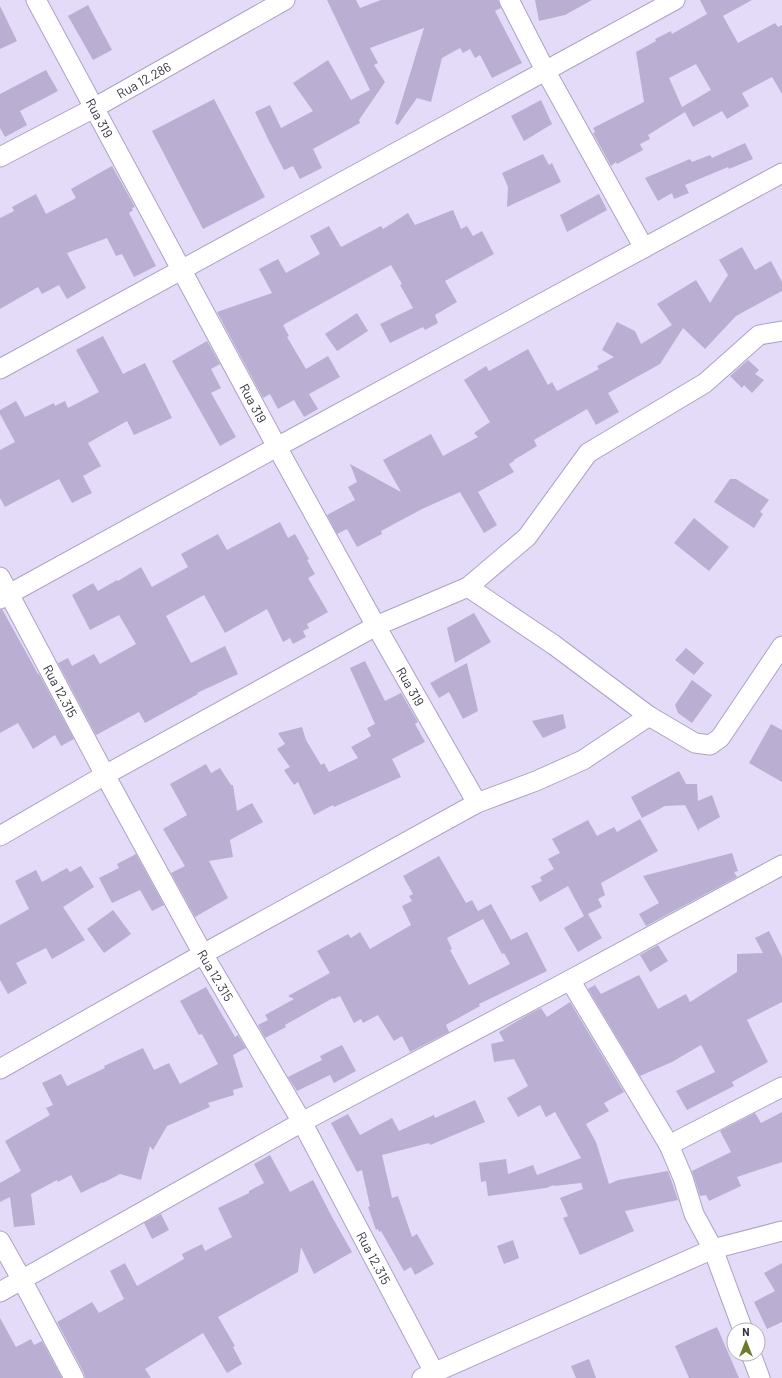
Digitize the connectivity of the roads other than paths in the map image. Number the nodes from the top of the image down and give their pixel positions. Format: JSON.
{"nodes":[{"id":1,"x":36,"y":0,"type":"edge"},
{"id":2,"x":285,"y":0,"type":"edge"},
{"id":3,"x":509,"y":0,"type":"edge"},
{"id":4,"x":675,"y":0,"type":"edge"},
{"id":5,"x":265,"y":5,"type":"edge"},
{"id":6,"x":544,"y":70,"type":"junction"},
{"id":7,"x":94,"y":108,"type":"junction"},
{"id":8,"x":0,"y":157,"type":"edge"},
{"id":9,"x":782,"y":173,"type":"edge"},
{"id":10,"x":644,"y":248,"type":"junction"},
{"id":11,"x":182,"y":270,"type":"junction"},
{"id":12,"x":782,"y":332,"type":"edge"},
{"id":13,"x":0,"y":369,"type":"edge"},
{"id":14,"x":277,"y":447,"type":"junction"},
{"id":15,"x":0,"y":577,"type":"edge"},
{"id":16,"x":468,"y":587,"type":"junction"},
{"id":17,"x":5,"y":597,"type":"edge"},
{"id":18,"x":376,"y":626,"type":"junction"},
{"id":19,"x":782,"y":646,"type":"edge"},
{"id":20,"x":649,"y":716,"type":"junction"},
{"id":21,"x":105,"y":775,"type":"junction"},
{"id":22,"x":477,"y":803,"type":"junction"},
{"id":23,"x":0,"y":836,"type":"edge"},
{"id":24,"x":782,"y":865,"type":"edge"},
{"id":25,"x":203,"y":954,"type":"junction"},
{"id":26,"x":570,"y":980,"type":"junction"},
{"id":27,"x":0,"y":1069,"type":"edge"},
{"id":28,"x":782,"y":1086,"type":"edge"},
{"id":29,"x":302,"y":1122,"type":"junction"},
{"id":30,"x":669,"y":1145,"type":"junction"},
{"id":31,"x":782,"y":1231,"type":"edge"},
{"id":32,"x":0,"y":1241,"type":"edge"},
{"id":33,"x":713,"y":1249,"type":"junction"},
{"id":34,"x":22,"y":1280,"type":"junction"},
{"id":35,"x":0,"y":1292,"type":"edge"},
{"id":36,"x":739,"y":1322,"type":"edge"},
{"id":37,"x":754,"y":1362,"type":"edge"},
{"id":38,"x":437,"y":1374,"type":"edge"},
{"id":39,"x":74,"y":1378,"type":"edge"},
{"id":40,"x":760,"y":1378,"type":"edge"}],
"edges":[{"from":1,"to":7,"type":"street","name":"Rua 319"},
{"from":2,"to":5,"type":"street","name":"Rua 12.286"},
{"from":3,"to":6,"type":"street"},
{"from":4,"to":6,"type":"street"},
{"from":5,"to":7,"type":"street","name":"Rua 12.286"},
{"from":6,"to":10,"type":"street"},
{"from":6,"to":11,"type":"street"},
{"from":7,"to":8,"type":"street","name":"Rua 12.286"},
{"from":7,"to":11,"type":"street","name":"Rua 319"},
{"from":9,"to":10,"type":"street"},
{"from":10,"to":14,"type":"street"},
{"from":11,"to":13,"type":"street"},
{"from":11,"to":14,"type":"street","name":"Rua 319"},
{"from":12,"to":16,"type":"street"},
{"from":14,"to":17,"type":"street"},
{"from":14,"to":18,"type":"street","name":"Rua 319"},
{"from":15,"to":17,"type":"street","name":"Rua 12.315"},
{"from":16,"to":18,"type":"street"},
{"from":16,"to":20,"type":"street"},
{"from":17,"to":21,"type":"street","name":"Rua 12.315"},
{"from":18,"to":21,"type":"street"},
{"from":18,"to":22,"type":"street","name":"Rua 319"},
{"from":19,"to":20,"type":"street"},
{"from":20,"to":22,"type":"street"},
{"from":21,"to":23,"type":"street"},
{"from":21,"to":25,"type":"street","name":"Rua 12.315"},
{"from":22,"to":25,"type":"street"},
{"from":24,"to":26,"type":"street"},
{"from":25,"to":27,"type":"street"},
{"from":25,"to":29,"type":"street","name":"Rua 12.315"},
{"from":26,"to":29,"type":"street"},
{"from":26,"to":30,"type":"street"},
{"from":28,"to":30,"type":"street"},
{"from":29,"to":34,"type":"street"},
{"from":29,"to":38,"type":"street","name":"Rua 12.315"},
{"from":30,"to":33,"type":"street"},
{"from":31,"to":33,"type":"street"},
{"from":32,"to":34,"type":"street"},
{"from":33,"to":36,"type":"street"},
{"from":33,"to":38,"type":"street"},
{"from":34,"to":35,"type":"street"},
{"from":34,"to":39,"type":"street"},
{"from":37,"to":40,"type":"street"}]}
